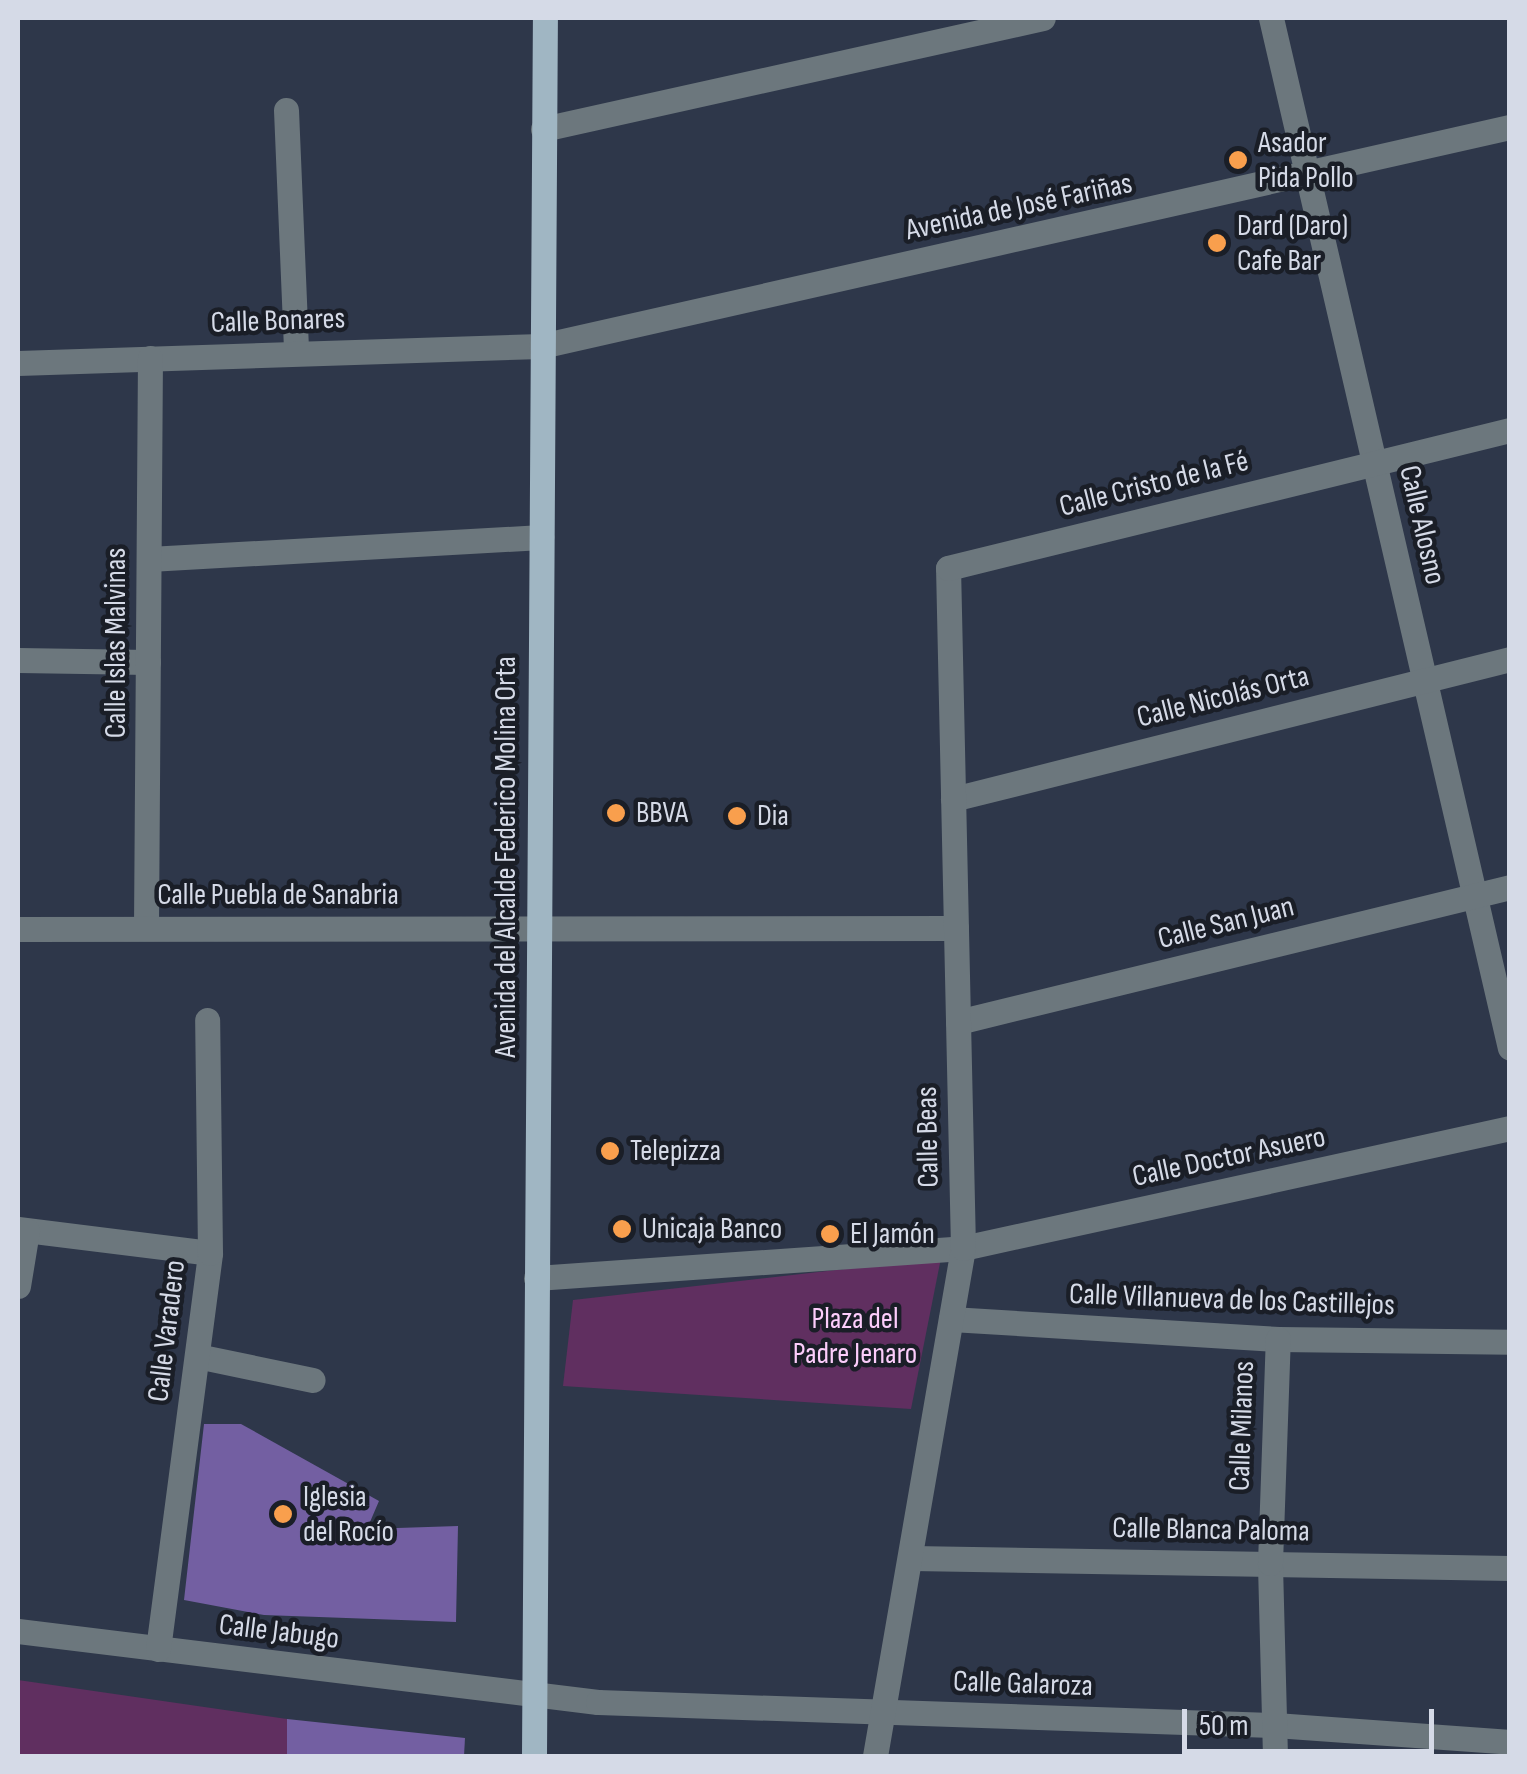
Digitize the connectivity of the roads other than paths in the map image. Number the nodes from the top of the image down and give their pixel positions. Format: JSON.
{"nodes":[{"id":1,"x":545,"y":18,"type":"edge"},
{"id":2,"x":1271,"y":18,"type":"edge"},
{"id":3,"x":1030,"y":19,"type":"edge"},
{"id":4,"x":286,"y":110,"type":"dead end"},
{"id":5,"x":1510,"y":127,"type":"edge"},
{"id":6,"x":543,"y":129,"type":"junction"},
{"id":7,"x":1308,"y":176,"type":"junction"},
{"id":8,"x":542,"y":346,"type":"junction"},
{"id":9,"x":296,"y":353,"type":"junction"},
{"id":10,"x":150,"y":358,"type":"junction"},
{"id":11,"x":18,"y":363,"type":"edge"},
{"id":12,"x":1510,"y":430,"type":"edge"},
{"id":13,"x":1374,"y":463,"type":"junction"},
{"id":14,"x":540,"y":537,"type":"junction"},
{"id":15,"x":149,"y":559,"type":"junction"},
{"id":16,"x":948,"y":568,"type":"joint"},
{"id":17,"x":1510,"y":659,"type":"edge"},
{"id":18,"x":18,"y":660,"type":"edge"},
{"id":19,"x":148,"y":662,"type":"junction"},
{"id":20,"x":1424,"y":680,"type":"junction"},
{"id":21,"x":953,"y":799,"type":"junction"},
{"id":22,"x":1510,"y":887,"type":"edge"},
{"id":23,"x":1474,"y":896,"type":"junction"},
{"id":24,"x":538,"y":926,"type":"junction"},
{"id":25,"x":146,"y":928,"type":"junction"},
{"id":26,"x":956,"y":928,"type":"junction"},
{"id":27,"x":18,"y":929,"type":"edge"},
{"id":28,"x":207,"y":1020,"type":"dead end"},
{"id":29,"x":958,"y":1022,"type":"junction"},
{"id":30,"x":1510,"y":1048,"type":"edge"},
{"id":31,"x":1510,"y":1128,"type":"edge"},
{"id":32,"x":22,"y":1230,"type":"edge"},
{"id":33,"x":962,"y":1248,"type":"junction"},
{"id":34,"x":210,"y":1254,"type":"junction"},
{"id":35,"x":536,"y":1278,"type":"junction"},
{"id":36,"x":18,"y":1286,"type":"edge"},
{"id":37,"x":951,"y":1319,"type":"junction"},
{"id":38,"x":1278,"y":1338,"type":"junction"},
{"id":39,"x":1510,"y":1342,"type":"edge"},
{"id":40,"x":197,"y":1356,"type":"junction"},
{"id":41,"x":313,"y":1380,"type":"dead end"},
{"id":42,"x":912,"y":1558,"type":"junction"},
{"id":43,"x":1270,"y":1563,"type":"junction"},
{"id":44,"x":1510,"y":1568,"type":"edge"},
{"id":45,"x":18,"y":1631,"type":"edge"},
{"id":46,"x":158,"y":1649,"type":"junction"},
{"id":47,"x":533,"y":1697,"type":"junction"},
{"id":48,"x":881,"y":1712,"type":"junction"},
{"id":49,"x":1275,"y":1725,"type":"junction"},
{"id":50,"x":1510,"y":1742,"type":"edge"},
{"id":51,"x":531,"y":1756,"type":"edge"},
{"id":52,"x":875,"y":1756,"type":"edge"},
{"id":53,"x":1275,"y":1756,"type":"edge"}],
"edges":[{"from":1,"to":6,"type":"main road","name":"Avenida del Alcalde Federico Molina Orta"},
{"from":2,"to":7,"type":"street","name":"Calle Alosno"},
{"from":3,"to":6,"type":"street"},
{"from":4,"to":9,"type":"street"},
{"from":5,"to":7,"type":"street","name":"Avenida de José Fariñas"},
{"from":6,"to":8,"type":"main road","name":"Avenida del Alcalde Federico Molina Orta"},
{"from":7,"to":8,"type":"street","name":"Avenida de José Fariñas"},
{"from":7,"to":13,"type":"street","name":"Calle Alosno"},
{"from":8,"to":9,"type":"street","name":"Calle Bonares"},
{"from":8,"to":14,"type":"main road","name":"Avenida del Alcalde Federico Molina Orta"},
{"from":9,"to":10,"type":"street","name":"Calle Bonares"},
{"from":10,"to":11,"type":"street","name":"Calle Bonares"},
{"from":10,"to":15,"type":"street","name":"Calle Islas Malvinas"},
{"from":12,"to":13,"type":"street","name":"Calle Cristo de la Fé"},
{"from":13,"to":16,"type":"street","name":"Calle Cristo de la Fé"},
{"from":13,"to":20,"type":"street","name":"Calle Alosno"},
{"from":14,"to":15,"type":"street"},
{"from":14,"to":24,"type":"main road","name":"Avenida del Alcalde Federico Molina Orta"},
{"from":15,"to":19,"type":"street","name":"Calle Islas Malvinas"},
{"from":16,"to":21,"type":"street","name":"Calle Beas"},
{"from":17,"to":20,"type":"street","name":"Calle Nicolás Orta"},
{"from":18,"to":19,"type":"street"},
{"from":19,"to":25,"type":"street","name":"Calle Islas Malvinas"},
{"from":20,"to":21,"type":"street","name":"Calle Nicolás Orta"},
{"from":20,"to":23,"type":"street","name":"Calle Alosno"},
{"from":21,"to":26,"type":"street","name":"Calle Beas"},
{"from":22,"to":23,"type":"street","name":"Calle San Juan"},
{"from":23,"to":29,"type":"street","name":"Calle San Juan"},
{"from":23,"to":30,"type":"street","name":"Calle Alosno"},
{"from":24,"to":25,"type":"street","name":"Calle Puebla de Sanabria"},
{"from":24,"to":26,"type":"street","name":"Calle Puebla de Sanabria"},
{"from":24,"to":35,"type":"main road","name":"Avenida del Alcalde Federico Molina Orta"},
{"from":25,"to":27,"type":"street","name":"Calle Puebla de Sanabria"},
{"from":26,"to":29,"type":"street","name":"Calle Beas"},
{"from":28,"to":34,"type":"street","name":"Calle Varadero"},
{"from":29,"to":33,"type":"street","name":"Calle Beas"},
{"from":31,"to":33,"type":"street","name":"Calle Doctor Asuero"},
{"from":32,"to":34,"type":"street"},
{"from":32,"to":36,"type":"street"},
{"from":33,"to":35,"type":"street"},
{"from":33,"to":37,"type":"street","name":"Calle Beas"},
{"from":34,"to":40,"type":"street","name":"Calle Varadero"},
{"from":35,"to":47,"type":"main road","name":"Avenida del Alcalde Federico Molina Orta"},
{"from":37,"to":38,"type":"street","name":"Calle Villanueva de los Castillejos"},
{"from":37,"to":42,"type":"street","name":"Calle Beas"},
{"from":38,"to":39,"type":"street","name":"Calle Villanueva de los Castillejos"},
{"from":38,"to":43,"type":"street","name":"Calle Milanos"},
{"from":40,"to":41,"type":"street"},
{"from":40,"to":46,"type":"street","name":"Calle Varadero"},
{"from":42,"to":43,"type":"street","name":"Calle Blanca Paloma"},
{"from":42,"to":48,"type":"street","name":"Calle Beas"},
{"from":43,"to":44,"type":"street","name":"Calle Blanca Paloma"},
{"from":43,"to":49,"type":"street","name":"Calle Milanos"},
{"from":45,"to":46,"type":"street","name":"Calle Jabugo"},
{"from":46,"to":47,"type":"street","name":"Calle Jabugo"},
{"from":47,"to":48,"type":"street","name":"Calle Galaroza"},
{"from":47,"to":51,"type":"main road","name":"Avenida del Alcalde Federico Molina Orta"},
{"from":48,"to":49,"type":"street","name":"Calle Galaroza"},
{"from":48,"to":52,"type":"street","name":"Calle Beas"},
{"from":49,"to":50,"type":"street","name":"Calle Galaroza"},
{"from":49,"to":53,"type":"street","name":"Calle Milanos"}]}
